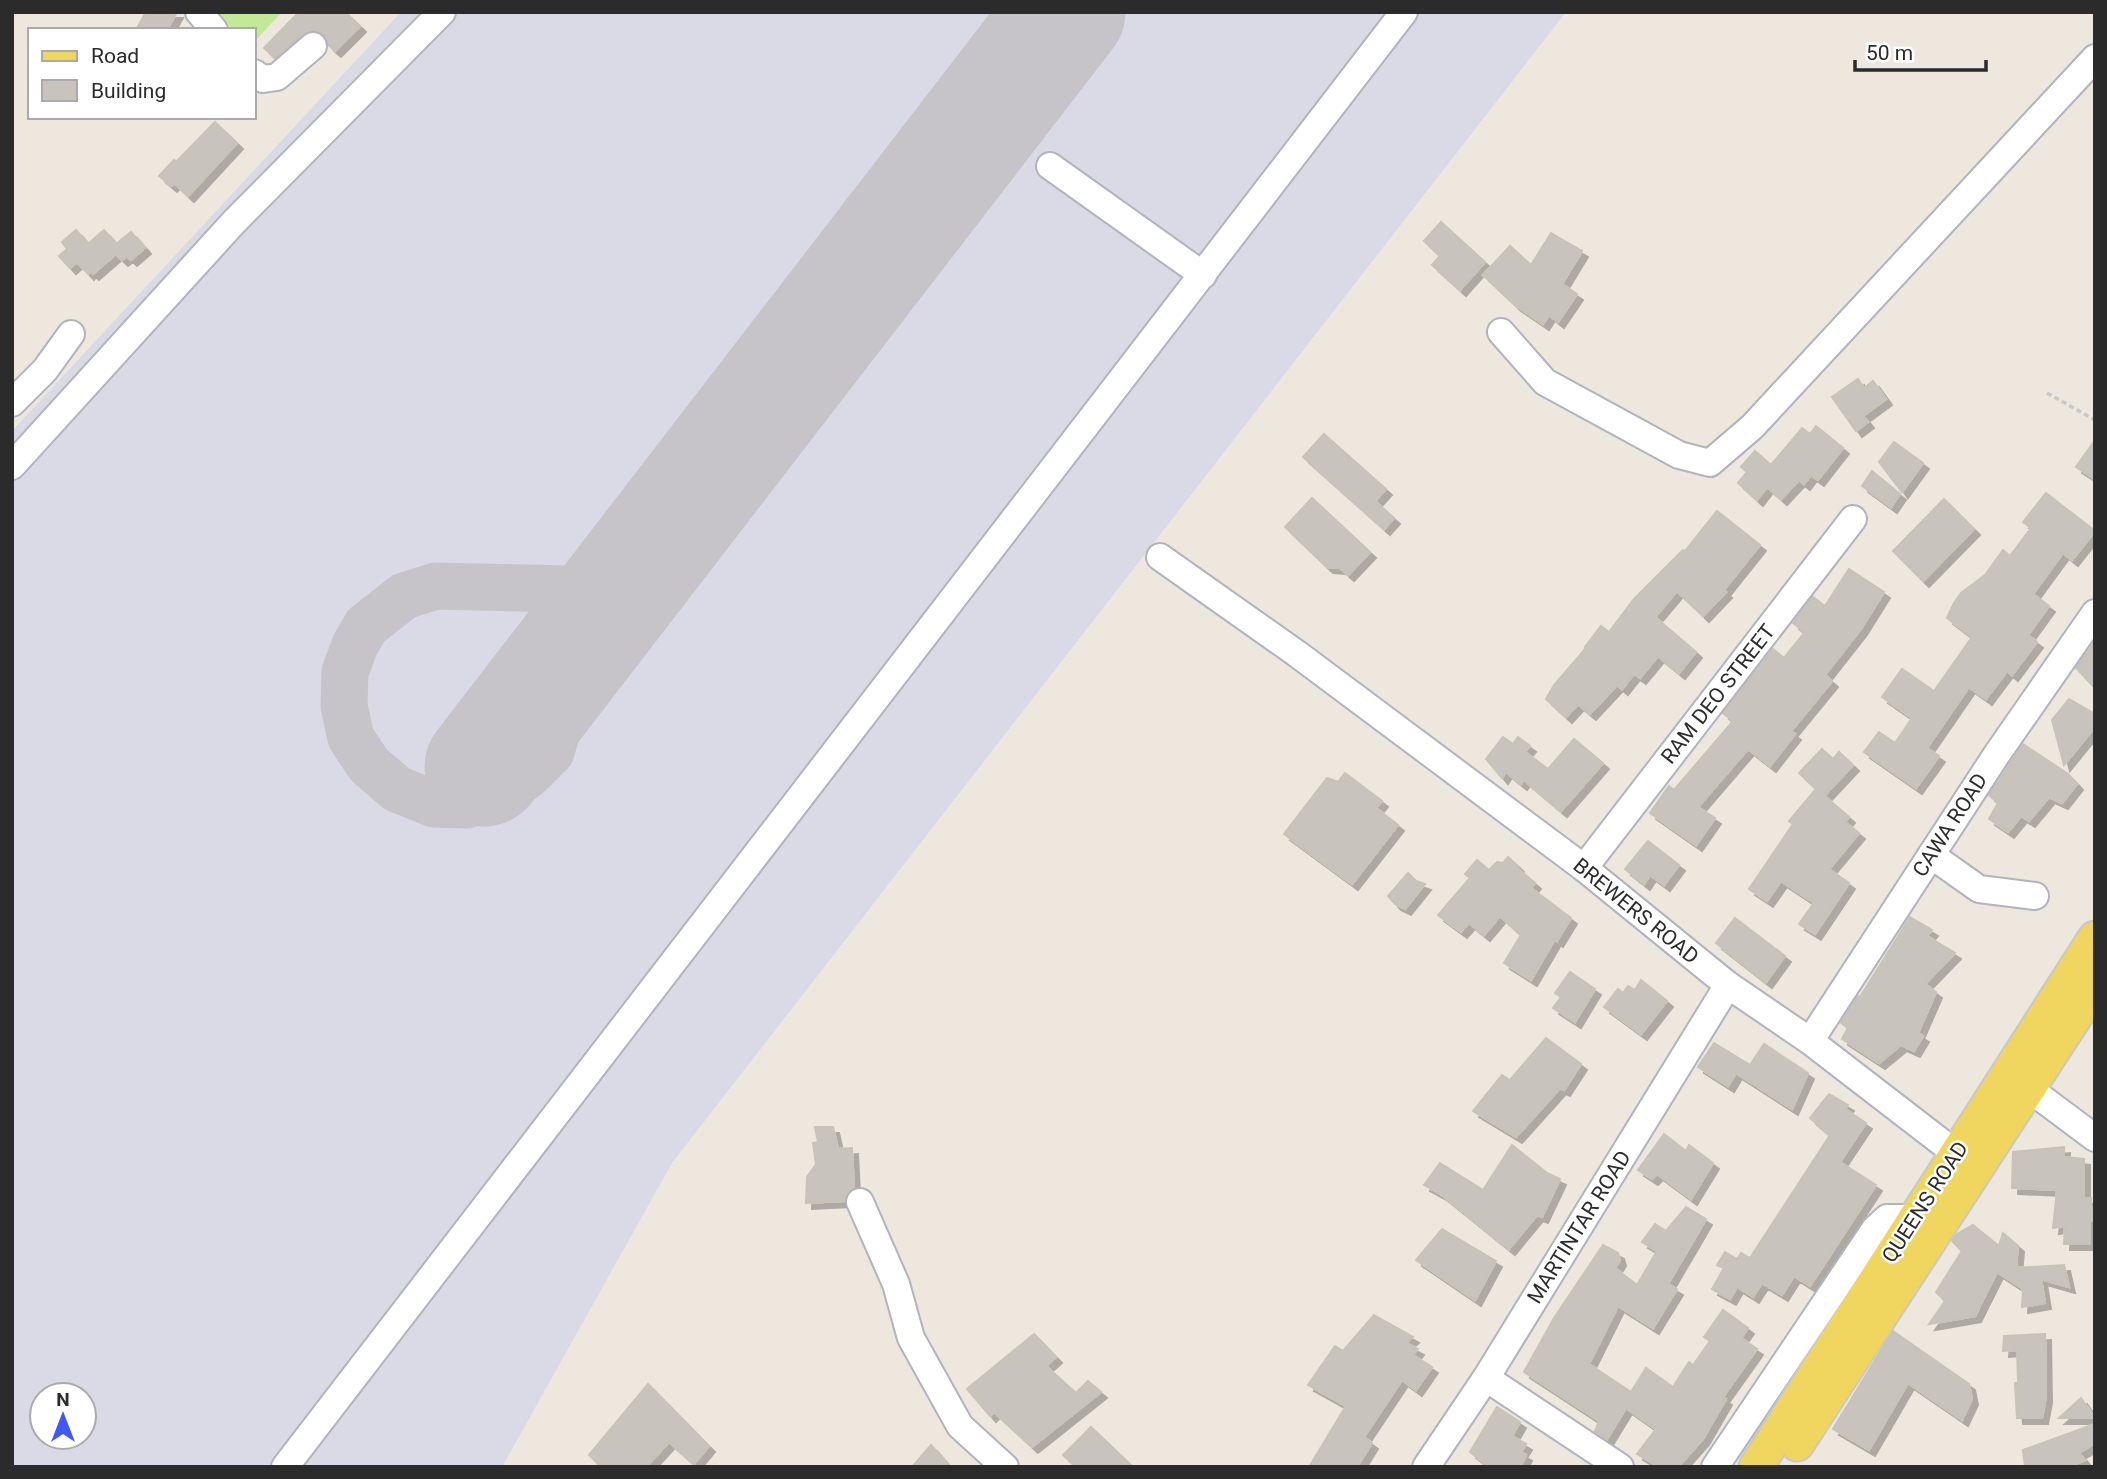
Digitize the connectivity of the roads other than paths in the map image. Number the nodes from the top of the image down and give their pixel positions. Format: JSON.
{"nodes":[{"id":1,"x":200,"y":12,"type":"edge"},
{"id":2,"x":442,"y":12,"type":"edge"},
{"id":3,"x":1404,"y":12,"type":"edge"},
{"id":4,"x":212,"y":28,"type":"edge"},
{"id":5,"x":313,"y":46,"type":"dead end"},
{"id":6,"x":2095,"y":58,"type":"edge"},
{"id":7,"x":256,"y":74,"type":"edge"},
{"id":8,"x":1051,"y":166,"type":"dead end"},
{"id":9,"x":1203,"y":275,"type":"junction"},
{"id":10,"x":1501,"y":332,"type":"dead end"},
{"id":11,"x":71,"y":334,"type":"dead end"},
{"id":12,"x":12,"y":403,"type":"edge"},
{"id":13,"x":12,"y":466,"type":"edge"},
{"id":14,"x":1853,"y":519,"type":"dead end"},
{"id":15,"x":1160,"y":557,"type":"dead end"},
{"id":16,"x":2091,"y":628,"type":"edge"},
{"id":17,"x":1931,"y":855,"type":"junction"},
{"id":18,"x":1584,"y":868,"type":"junction"},
{"id":19,"x":2035,"y":896,"type":"dead end"},
{"id":20,"x":2095,"y":938,"type":"edge"},
{"id":21,"x":1728,"y":985,"type":"junction"},
{"id":22,"x":2095,"y":986,"type":"edge"},
{"id":23,"x":1810,"y":1041,"type":"junction"},
{"id":24,"x":2019,"y":1080,"type":"junction"},
{"id":25,"x":2095,"y":1138,"type":"edge"},
{"id":26,"x":1966,"y":1161,"type":"junction"},
{"id":27,"x":860,"y":1202,"type":"dead end"},
{"id":28,"x":1914,"y":1219,"type":"junction"},
{"id":29,"x":1486,"y":1378,"type":"junction"},
{"id":30,"x":285,"y":1467,"type":"edge"},
{"id":31,"x":1006,"y":1467,"type":"edge"},
{"id":32,"x":1426,"y":1467,"type":"edge"},
{"id":33,"x":1620,"y":1467,"type":"edge"},
{"id":34,"x":1715,"y":1467,"type":"edge"},
{"id":35,"x":1756,"y":1467,"type":"edge"},
{"id":36,"x":1783,"y":1467,"type":"edge"}],
"edges":[{"from":1,"to":4,"type":"street"},
{"from":2,"to":13,"type":"street"},
{"from":3,"to":9,"type":"street"},
{"from":5,"to":7,"type":"street"},
{"from":6,"to":10,"type":"street"},
{"from":8,"to":9,"type":"street"},
{"from":9,"to":30,"type":"street"},
{"from":11,"to":12,"type":"street"},
{"from":14,"to":18,"type":"street","name":"RAM DEO STREET"},
{"from":15,"to":18,"type":"street","name":"BREWERS ROAD"},
{"from":16,"to":17,"type":"street","name":"CAWA ROAD"},
{"from":17,"to":19,"type":"street"},
{"from":17,"to":23,"type":"street","name":"CAWA ROAD"},
{"from":18,"to":21,"type":"street","name":"BREWERS ROAD"},
{"from":20,"to":24,"type":"main road","name":"QUEENS ROAD"},
{"from":21,"to":23,"type":"street","name":"BREWERS ROAD"},
{"from":21,"to":29,"type":"street","name":"MARTINTAR ROAD"},
{"from":22,"to":24,"type":"main road","name":"QUEENS ROAD"},
{"from":23,"to":26,"type":"street","name":"BREWERS ROAD"},
{"from":24,"to":25,"type":"street"},
{"from":24,"to":26,"type":"main road","name":"QUEENS ROAD"},
{"from":26,"to":28,"type":"main road","name":"QUEENS ROAD"},
{"from":26,"to":36,"type":"main road","name":"QUEENS ROAD"},
{"from":27,"to":31,"type":"street"},
{"from":28,"to":34,"type":"street"},
{"from":28,"to":35,"type":"main road","name":"QUEENS ROAD"},
{"from":29,"to":32,"type":"street","name":"MARTINTAR ROAD"},
{"from":29,"to":33,"type":"street"}]}
